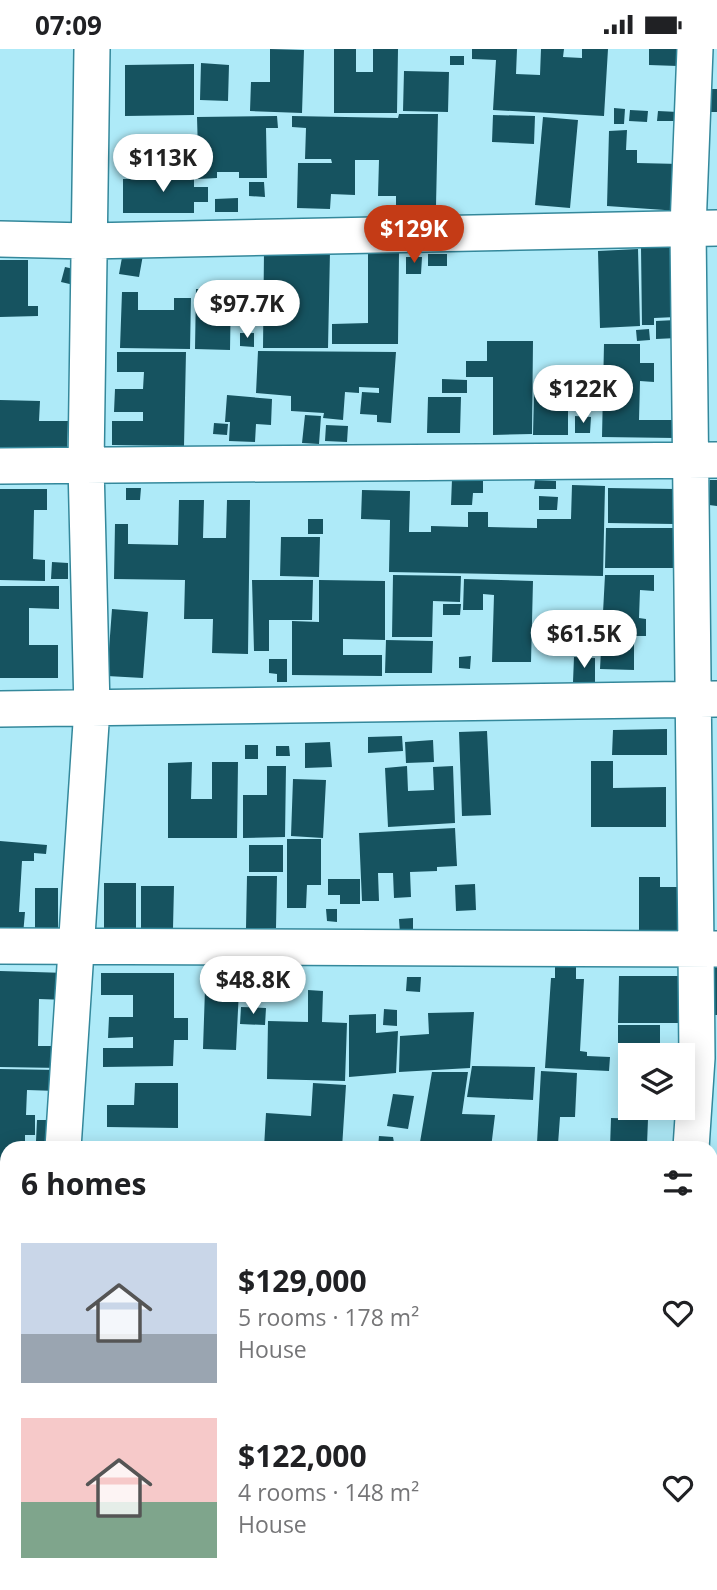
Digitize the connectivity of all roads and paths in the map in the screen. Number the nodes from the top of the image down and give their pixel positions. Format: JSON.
{"nodes":[{"id":1,"x":92,"y":49,"type":"edge"},
{"id":2,"x":695,"y":49,"type":"edge"},
{"id":3,"x":703,"y":228,"type":"edge"},
{"id":4,"x":0,"y":239,"type":"edge"},
{"id":5,"x":88,"y":241,"type":"junction"},
{"id":6,"x":703,"y":460,"type":"edge"},
{"id":7,"x":86,"y":465,"type":"junction"},
{"id":8,"x":0,"y":466,"type":"edge"},
{"id":9,"x":706,"y":699,"type":"edge"},
{"id":10,"x":92,"y":708,"type":"junction"},
{"id":11,"x":0,"y":709,"type":"edge"},
{"id":12,"x":77,"y":944,"type":"junction"},
{"id":13,"x":0,"y":946,"type":"edge"},
{"id":14,"x":707,"y":949,"type":"edge"},
{"id":15,"x":63,"y":1141,"type":"edge"},
{"id":16,"x":691,"y":1141,"type":"edge"}],
"edges":[{"from":1,"to":5,"type":"street"},
{"from":2,"to":3,"type":"street"},
{"from":3,"to":5,"type":"street"},
{"from":3,"to":6,"type":"street"},
{"from":4,"to":5,"type":"street"},
{"from":5,"to":7,"type":"street"},
{"from":6,"to":7,"type":"street"},
{"from":6,"to":9,"type":"street"},
{"from":7,"to":8,"type":"street"},
{"from":7,"to":10,"type":"street"},
{"from":9,"to":10,"type":"street"},
{"from":9,"to":14,"type":"street"},
{"from":10,"to":11,"type":"street"},
{"from":10,"to":12,"type":"street"},
{"from":12,"to":13,"type":"street"},
{"from":12,"to":14,"type":"street"},
{"from":12,"to":15,"type":"street"},
{"from":14,"to":16,"type":"street"}]}
